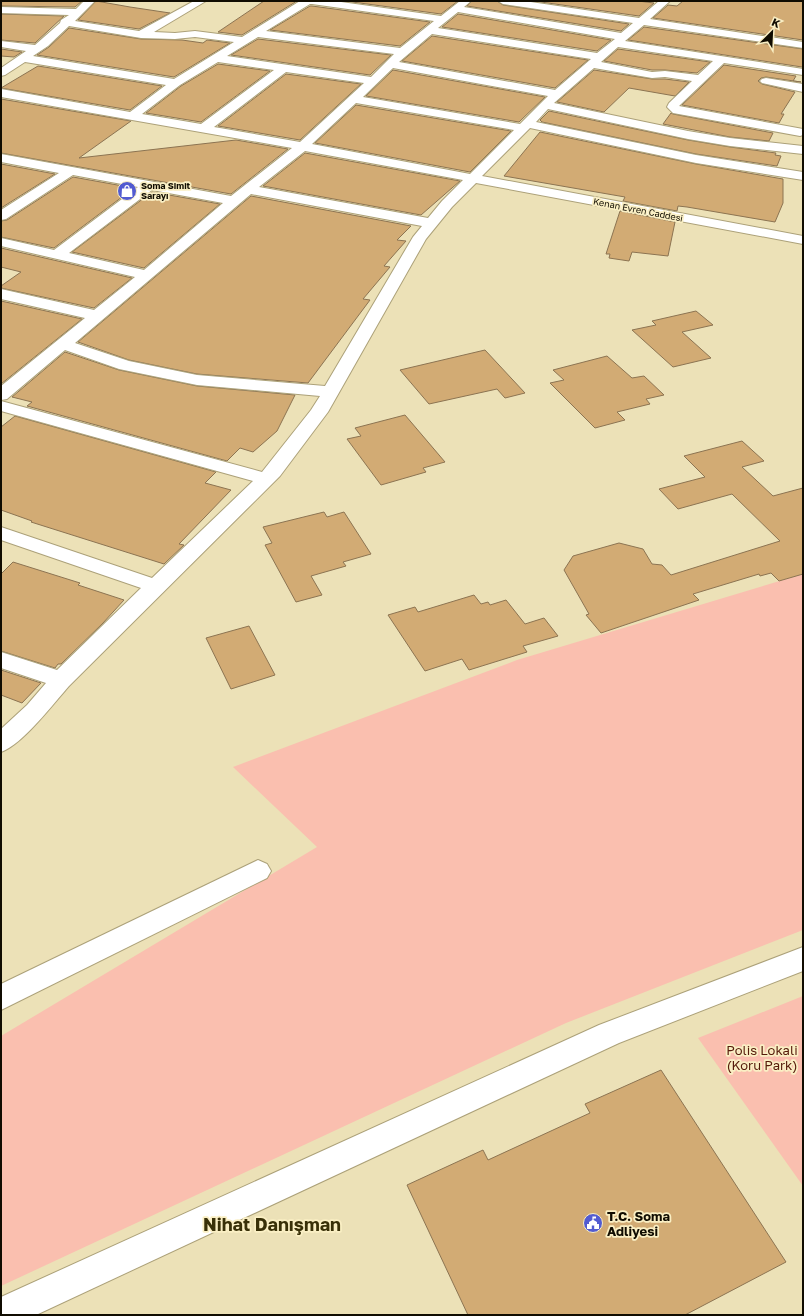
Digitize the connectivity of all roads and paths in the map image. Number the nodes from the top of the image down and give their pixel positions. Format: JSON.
{"nodes":[{"id":1,"x":90,"y":1,"type":"edge"},
{"id":2,"x":201,"y":1,"type":"edge"},
{"id":3,"x":307,"y":1,"type":"edge"},
{"id":4,"x":312,"y":1,"type":"edge"},
{"id":5,"x":503,"y":1,"type":"edge"},
{"id":6,"x":568,"y":1,"type":"edge"},
{"id":7,"x":665,"y":1,"type":"edge"},
{"id":8,"x":461,"y":5,"type":"edge"},
{"id":9,"x":559,"y":9,"type":"junction"},
{"id":10,"x":1,"y":10,"type":"edge"},
{"id":11,"x":76,"y":12,"type":"junction"},
{"id":12,"x":443,"y":19,"type":"junction"},
{"id":13,"x":642,"y":21,"type":"junction"},
{"id":14,"x":65,"y":22,"type":"junction"},
{"id":15,"x":429,"y":30,"type":"junction"},
{"id":16,"x":255,"y":33,"type":"junction"},
{"id":17,"x":329,"y":33,"type":"dead end"},
{"id":18,"x":141,"y":34,"type":"junction"},
{"id":19,"x":243,"y":40,"type":"junction"},
{"id":20,"x":619,"y":40,"type":"junction"},
{"id":21,"x":317,"y":41,"type":"junction"},
{"id":22,"x":1,"y":44,"type":"edge"},
{"id":23,"x":401,"y":45,"type":"junction"},
{"id":24,"x":803,"y":45,"type":"edge"},
{"id":25,"x":37,"y":49,"type":"junction"},
{"id":26,"x":23,"y":58,"type":"junction"},
{"id":27,"x":217,"y":58,"type":"junction"},
{"id":28,"x":595,"y":60,"type":"junction"},
{"id":29,"x":720,"y":61,"type":"junction"},
{"id":30,"x":390,"y":64,"type":"junction"},
{"id":31,"x":284,"y":68,"type":"junction"},
{"id":32,"x":710,"y":70,"type":"junction"},
{"id":33,"x":803,"y":72,"type":"edge"},
{"id":34,"x":1,"y":73,"type":"edge"},
{"id":35,"x":726,"y":73,"type":"dead end"},
{"id":36,"x":700,"y":79,"type":"junction"},
{"id":37,"x":756,"y":79,"type":"dead end"},
{"id":38,"x":373,"y":81,"type":"junction"},
{"id":39,"x":176,"y":83,"type":"junction"},
{"id":40,"x":803,"y":88,"type":"edge"},
{"id":41,"x":1,"y":94,"type":"edge"},
{"id":42,"x":353,"y":99,"type":"junction"},
{"id":43,"x":551,"y":99,"type":"junction"},
{"id":44,"x":133,"y":115,"type":"junction"},
{"id":45,"x":524,"y":126,"type":"junction"},
{"id":46,"x":802,"y":128,"type":"edge"},
{"id":47,"x":203,"y":129,"type":"junction"},
{"id":48,"x":302,"y":147,"type":"junction"},
{"id":49,"x":802,"y":152,"type":"edge"},
{"id":50,"x":1,"y":158,"type":"edge"},
{"id":51,"x":70,"y":171,"type":"junction"},
{"id":52,"x":803,"y":176,"type":"edge"},
{"id":53,"x":474,"y":178,"type":"junction"},
{"id":54,"x":148,"y":186,"type":"junction"},
{"id":55,"x":248,"y":189,"type":"junction"},
{"id":56,"x":234,"y":201,"type":"junction"},
{"id":57,"x":1,"y":216,"type":"edge"},
{"id":58,"x":431,"y":223,"type":"junction"},
{"id":59,"x":803,"y":240,"type":"edge"},
{"id":60,"x":1,"y":242,"type":"edge"},
{"id":61,"x":58,"y":254,"type":"junction"},
{"id":62,"x":147,"y":275,"type":"junction"},
{"id":63,"x":1,"y":294,"type":"edge"},
{"id":64,"x":98,"y":316,"type":"junction"},
{"id":65,"x":63,"y":344,"type":"junction"},
{"id":66,"x":331,"y":392,"type":"junction"},
{"id":67,"x":1,"y":395,"type":"edge"},
{"id":68,"x":1,"y":406,"type":"edge"},
{"id":69,"x":266,"y":479,"type":"junction"},
{"id":70,"x":1,"y":533,"type":"edge"},
{"id":71,"x":156,"y":586,"type":"junction"},
{"id":72,"x":1,"y":660,"type":"edge"},
{"id":73,"x":61,"y":680,"type":"junction"},
{"id":74,"x":1,"y":743,"type":"edge"},
{"id":75,"x":258,"y":872,"type":"dead end"},
{"id":76,"x":803,"y":959,"type":"edge"},
{"id":77,"x":1,"y":998,"type":"edge"},
{"id":78,"x":1,"y":1314,"type":"edge"}],
"edges":[{"from":1,"to":11,"type":"street"},
{"from":2,"to":18,"type":"street"},
{"from":3,"to":16,"type":"street"},
{"from":4,"to":12,"type":"street"},
{"from":5,"to":9,"type":"street"},
{"from":6,"to":9,"type":"street"},
{"from":7,"to":13,"type":"street"},
{"from":8,"to":12,"type":"street"},
{"from":8,"to":20,"type":"street"},
{"from":9,"to":13,"type":"street"},
{"from":10,"to":11,"type":"street"},
{"from":11,"to":14,"type":"street"},
{"from":12,"to":15,"type":"street"},
{"from":13,"to":20,"type":"street"},
{"from":13,"to":24,"type":"street"},
{"from":14,"to":18,"type":"street"},
{"from":14,"to":25,"type":"street"},
{"from":15,"to":23,"type":"street"},
{"from":15,"to":28,"type":"street"},
{"from":16,"to":19,"type":"street"},
{"from":16,"to":21,"type":"street"},
{"from":17,"to":21,"type":"street"},
{"from":18,"to":19,"type":"street"},
{"from":19,"to":27,"type":"street"},
{"from":20,"to":28,"type":"street"},
{"from":20,"to":29,"type":"street"},
{"from":21,"to":23,"type":"street"},
{"from":22,"to":25,"type":"street"},
{"from":23,"to":30,"type":"street"},
{"from":25,"to":26,"type":"street"},
{"from":26,"to":34,"type":"street"},
{"from":26,"to":39,"type":"street"},
{"from":27,"to":31,"type":"street"},
{"from":27,"to":39,"type":"street"},
{"from":28,"to":36,"type":"street"},
{"from":28,"to":43,"type":"street"},
{"from":29,"to":32,"type":"street"},
{"from":29,"to":33,"type":"street"},
{"from":30,"to":38,"type":"street"},
{"from":30,"to":43,"type":"street"},
{"from":31,"to":38,"type":"street"},
{"from":31,"to":47,"type":"street"},
{"from":32,"to":35,"type":"street"},
{"from":32,"to":36,"type":"street"},
{"from":36,"to":46,"type":"street"},
{"from":37,"to":40,"type":"street"},
{"from":38,"to":42,"type":"street"},
{"from":39,"to":44,"type":"street"},
{"from":41,"to":44,"type":"street","name":"Kenan Evren Caddesi"},
{"from":42,"to":45,"type":"street"},
{"from":42,"to":48,"type":"street"},
{"from":43,"to":45,"type":"street"},
{"from":43,"to":49,"type":"street"},
{"from":44,"to":47,"type":"street","name":"Kenan Evren Caddesi"},
{"from":45,"to":52,"type":"street"},
{"from":45,"to":53,"type":"street"},
{"from":46,"to":49,"type":"street"},
{"from":47,"to":48,"type":"street","name":"Kenan Evren Caddesi"},
{"from":48,"to":53,"type":"street","name":"Kenan Evren Caddesi"},
{"from":48,"to":55,"type":"street"},
{"from":50,"to":51,"type":"street"},
{"from":51,"to":54,"type":"street"},
{"from":51,"to":57,"type":"street"},
{"from":53,"to":58,"type":"street"},
{"from":53,"to":59,"type":"street","name":"Kenan Evren Caddesi"},
{"from":54,"to":56,"type":"street"},
{"from":54,"to":61,"type":"street"},
{"from":55,"to":56,"type":"street"},
{"from":55,"to":58,"type":"street"},
{"from":56,"to":62,"type":"street"},
{"from":58,"to":66,"type":"street"},
{"from":60,"to":61,"type":"street"},
{"from":61,"to":62,"type":"street"},
{"from":62,"to":64,"type":"street"},
{"from":63,"to":64,"type":"street"},
{"from":64,"to":65,"type":"street"},
{"from":65,"to":66,"type":"street"},
{"from":65,"to":67,"type":"street"},
{"from":66,"to":69,"type":"street"},
{"from":68,"to":69,"type":"street"},
{"from":69,"to":71,"type":"street"},
{"from":70,"to":71,"type":"street"},
{"from":71,"to":73,"type":"street"},
{"from":72,"to":73,"type":"street"},
{"from":73,"to":74,"type":"street"},
{"from":75,"to":77,"type":"street"},
{"from":76,"to":78,"type":"street"}]}
